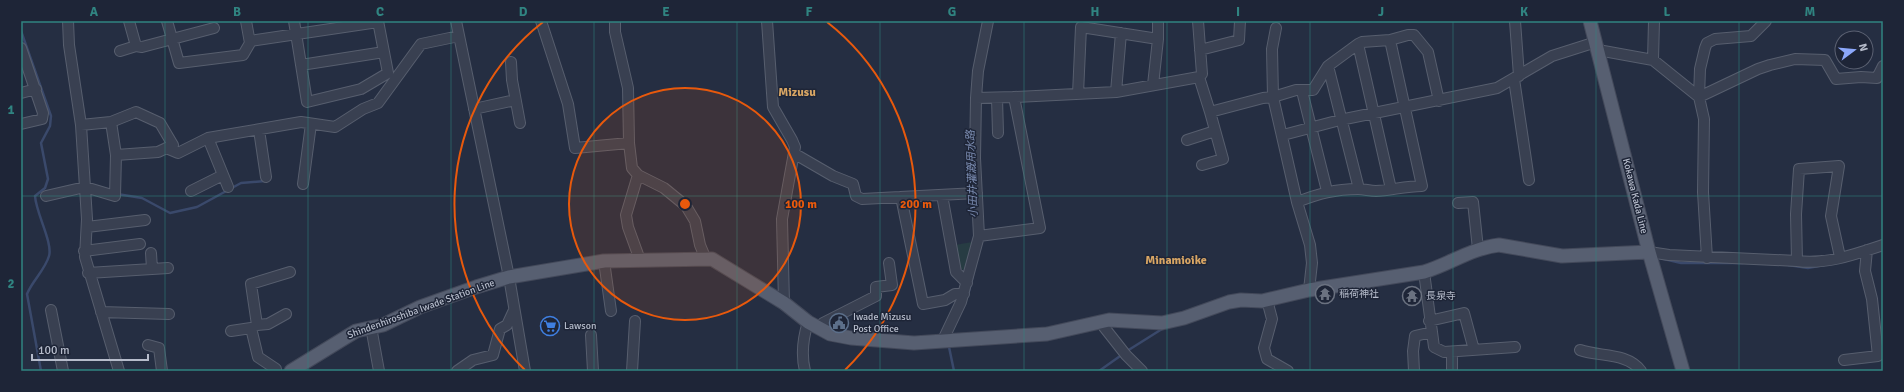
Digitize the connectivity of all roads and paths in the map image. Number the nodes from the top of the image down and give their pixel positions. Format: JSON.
{"nodes":[{"id":1,"x":68,"y":21,"type":"edge"},
{"id":2,"x":129,"y":21,"type":"edge"},
{"id":3,"x":167,"y":21,"type":"edge"},
{"id":4,"x":246,"y":21,"type":"edge"},
{"id":5,"x":294,"y":21,"type":"edge"},
{"id":6,"x":456,"y":21,"type":"edge"},
{"id":7,"x":541,"y":21,"type":"edge"},
{"id":8,"x":615,"y":21,"type":"edge"},
{"id":9,"x":767,"y":21,"type":"edge"},
{"id":10,"x":988,"y":21,"type":"edge"},
{"id":11,"x":1158,"y":21,"type":"edge"},
{"id":12,"x":1198,"y":21,"type":"edge"},
{"id":13,"x":1240,"y":21,"type":"edge"},
{"id":14,"x":1515,"y":21,"type":"edge"},
{"id":15,"x":1590,"y":21,"type":"edge"},
{"id":16,"x":1654,"y":21,"type":"edge"},
{"id":17,"x":1766,"y":21,"type":"edge"},
{"id":18,"x":378,"y":22,"type":"edge"},
{"id":19,"x":214,"y":28,"type":"dead end"},
{"id":20,"x":1276,"y":28,"type":"dead end"},
{"id":21,"x":1121,"y":33,"type":"junction"},
{"id":22,"x":296,"y":34,"type":"junction"},
{"id":23,"x":460,"y":36,"type":"junction"},
{"id":24,"x":172,"y":39,"type":"junction"},
{"id":25,"x":1158,"y":39,"type":"junction"},
{"id":26,"x":250,"y":40,"type":"junction"},
{"id":27,"x":1390,"y":40,"type":"junction"},
{"id":28,"x":1358,"y":44,"type":"junction"},
{"id":29,"x":136,"y":46,"type":"junction"},
{"id":30,"x":1597,"y":46,"type":"junction"},
{"id":31,"x":21,"y":48,"type":"edge"},
{"id":32,"x":1200,"y":50,"type":"junction"},
{"id":33,"x":120,"y":51,"type":"dead end"},
{"id":34,"x":384,"y":52,"type":"junction"},
{"id":35,"x":23,"y":60,"type":"edge"},
{"id":36,"x":1653,"y":60,"type":"junction"},
{"id":37,"x":511,"y":62,"type":"dead end"},
{"id":38,"x":301,"y":64,"type":"junction"},
{"id":39,"x":1328,"y":66,"type":"junction"},
{"id":40,"x":1883,"y":66,"type":"edge"},
{"id":41,"x":1199,"y":77,"type":"junction"},
{"id":42,"x":1516,"y":77,"type":"junction"},
{"id":43,"x":1152,"y":86,"type":"junction"},
{"id":44,"x":36,"y":89,"type":"junction"},
{"id":45,"x":1302,"y":91,"type":"junction"},
{"id":46,"x":1116,"y":92,"type":"junction"},
{"id":47,"x":21,"y":93,"type":"edge"},
{"id":48,"x":1078,"y":94,"type":"junction"},
{"id":49,"x":1273,"y":97,"type":"junction"},
{"id":50,"x":1699,"y":97,"type":"junction"},
{"id":51,"x":979,"y":98,"type":"junction"},
{"id":52,"x":997,"y":98,"type":"junction"},
{"id":53,"x":1014,"y":98,"type":"junction"},
{"id":54,"x":515,"y":100,"type":"junction"},
{"id":55,"x":1439,"y":101,"type":"junction"},
{"id":56,"x":1405,"y":108,"type":"junction"},
{"id":57,"x":474,"y":109,"type":"junction"},
{"id":58,"x":1210,"y":112,"type":"junction"},
{"id":59,"x":1374,"y":114,"type":"junction"},
{"id":60,"x":1340,"y":120,"type":"junction"},
{"id":61,"x":111,"y":122,"type":"junction"},
{"id":62,"x":520,"y":123,"type":"dead end"},
{"id":63,"x":21,"y":124,"type":"edge"},
{"id":64,"x":311,"y":124,"type":"junction"},
{"id":65,"x":81,"y":125,"type":"junction"},
{"id":66,"x":1311,"y":127,"type":"junction"},
{"id":67,"x":259,"y":130,"type":"junction"},
{"id":68,"x":1215,"y":131,"type":"junction"},
{"id":69,"x":998,"y":133,"type":"dead end"},
{"id":70,"x":1283,"y":135,"type":"junction"},
{"id":71,"x":208,"y":138,"type":"junction"},
{"id":72,"x":1187,"y":140,"type":"dead end"},
{"id":73,"x":629,"y":143,"type":"junction"},
{"id":74,"x":166,"y":148,"type":"junction"},
{"id":75,"x":795,"y":154,"type":"junction"},
{"id":76,"x":116,"y":155,"type":"junction"},
{"id":77,"x":1202,"y":165,"type":"dead end"},
{"id":78,"x":638,"y":174,"type":"junction"},
{"id":79,"x":223,"y":176,"type":"junction"},
{"id":80,"x":266,"y":177,"type":"dead end"},
{"id":81,"x":1529,"y":180,"type":"dead end"},
{"id":82,"x":303,"y":184,"type":"dead end"},
{"id":83,"x":85,"y":187,"type":"junction"},
{"id":84,"x":228,"y":187,"type":"dead end"},
{"id":85,"x":1359,"y":189,"type":"junction"},
{"id":86,"x":1391,"y":189,"type":"junction"},
{"id":87,"x":191,"y":191,"type":"dead end"},
{"id":88,"x":1327,"y":191,"type":"junction"},
{"id":89,"x":977,"y":193,"type":"junction"},
{"id":90,"x":942,"y":195,"type":"junction"},
{"id":91,"x":46,"y":196,"type":"dead end"},
{"id":92,"x":901,"y":197,"type":"junction"},
{"id":93,"x":1297,"y":202,"type":"junction"},
{"id":94,"x":1458,"y":203,"type":"dead end"},
{"id":95,"x":145,"y":220,"type":"dead end"},
{"id":96,"x":87,"y":227,"type":"junction"},
{"id":97,"x":982,"y":236,"type":"junction"},
{"id":98,"x":140,"y":244,"type":"dead end"},
{"id":99,"x":1883,"y":245,"type":"edge"},
{"id":100,"x":1478,"y":249,"type":"junction"},
{"id":101,"x":1867,"y":250,"type":"junction"},
{"id":102,"x":84,"y":251,"type":"junction"},
{"id":103,"x":1649,"y":252,"type":"junction"},
{"id":104,"x":151,"y":253,"type":"dead end"},
{"id":105,"x":1840,"y":257,"type":"junction"},
{"id":106,"x":705,"y":258,"type":"junction"},
{"id":107,"x":1707,"y":258,"type":"junction"},
{"id":108,"x":640,"y":260,"type":"junction"},
{"id":109,"x":1797,"y":260,"type":"junction"},
{"id":110,"x":604,"y":261,"type":"junction"},
{"id":111,"x":889,"y":263,"type":"dead end"},
{"id":112,"x":168,"y":268,"type":"dead end"},
{"id":113,"x":152,"y":269,"type":"junction"},
{"id":114,"x":290,"y":272,"type":"dead end"},
{"id":115,"x":1424,"y":272,"type":"junction"},
{"id":116,"x":88,"y":273,"type":"junction"},
{"id":117,"x":509,"y":277,"type":"junction"},
{"id":118,"x":967,"y":283,"type":"junction"},
{"id":119,"x":1310,"y":290,"type":"junction"},
{"id":120,"x":964,"y":294,"type":"junction"},
{"id":121,"x":1267,"y":300,"type":"junction"},
{"id":122,"x":784,"y":303,"type":"junction"},
{"id":123,"x":50,"y":310,"type":"dead end"},
{"id":124,"x":514,"y":310,"type":"junction"},
{"id":125,"x":611,"y":311,"type":"dead end"},
{"id":126,"x":101,"y":312,"type":"junction"},
{"id":127,"x":169,"y":314,"type":"dead end"},
{"id":128,"x":286,"y":314,"type":"dead end"},
{"id":129,"x":1878,"y":320,"type":"edge"},
{"id":130,"x":1430,"y":321,"type":"junction"},
{"id":131,"x":635,"y":322,"type":"dead end"},
{"id":132,"x":1100,"y":322,"type":"junction"},
{"id":133,"x":814,"y":326,"type":"junction"},
{"id":134,"x":254,"y":327,"type":"junction"},
{"id":135,"x":371,"y":327,"type":"junction"},
{"id":136,"x":231,"y":331,"type":"dead end"},
{"id":137,"x":1432,"y":332,"type":"junction"},
{"id":138,"x":591,"y":335,"type":"dead end"},
{"id":139,"x":942,"y":342,"type":"junction"},
{"id":140,"x":148,"y":344,"type":"dead end"},
{"id":141,"x":1515,"y":347,"type":"dead end"},
{"id":142,"x":1474,"y":350,"type":"junction"},
{"id":143,"x":1580,"y":350,"type":"dead end"},
{"id":144,"x":1452,"y":352,"type":"junction"},
{"id":145,"x":1881,"y":356,"type":"edge"},
{"id":146,"x":1844,"y":360,"type":"dead end"},
{"id":147,"x":297,"y":370,"type":"edge"},
{"id":148,"x":1680,"y":370,"type":"edge"},
{"id":149,"x":63,"y":371,"type":"edge"},
{"id":150,"x":119,"y":371,"type":"edge"},
{"id":151,"x":162,"y":371,"type":"edge"},
{"id":152,"x":276,"y":371,"type":"edge"},
{"id":153,"x":379,"y":371,"type":"edge"},
{"id":154,"x":457,"y":371,"type":"edge"},
{"id":155,"x":525,"y":371,"type":"edge"},
{"id":156,"x":593,"y":371,"type":"edge"},
{"id":157,"x":632,"y":371,"type":"edge"},
{"id":158,"x":805,"y":371,"type":"edge"},
{"id":159,"x":1142,"y":371,"type":"edge"},
{"id":160,"x":1288,"y":371,"type":"edge"},
{"id":161,"x":1414,"y":371,"type":"edge"},
{"id":162,"x":1452,"y":371,"type":"edge"},
{"id":163,"x":1641,"y":371,"type":"edge"}],
"edges":[{"from":1,"to":65,"type":"street"},
{"from":2,"to":29,"type":"street"},
{"from":3,"to":24,"type":"street"},
{"from":4,"to":26,"type":"street"},
{"from":5,"to":22,"type":"street"},
{"from":6,"to":23,"type":"street"},
{"from":7,"to":73,"type":"street"},
{"from":8,"to":73,"type":"street"},
{"from":9,"to":75,"type":"street"},
{"from":10,"to":51,"type":"street"},
{"from":11,"to":25,"type":"street"},
{"from":12,"to":32,"type":"street"},
{"from":13,"to":32,"type":"street"},
{"from":14,"to":42,"type":"street"},
{"from":15,"to":30,"type":"main road","name":"Kokawa Kada Line"},
{"from":16,"to":36,"type":"street"},
{"from":17,"to":50,"type":"street"},
{"from":18,"to":22,"type":"street"},
{"from":18,"to":34,"type":"street"},
{"from":19,"to":24,"type":"street"},
{"from":20,"to":49,"type":"street"},
{"from":21,"to":25,"type":"street"},
{"from":21,"to":46,"type":"street"},
{"from":21,"to":48,"type":"street"},
{"from":22,"to":26,"type":"street"},
{"from":22,"to":38,"type":"street"},
{"from":23,"to":57,"type":"street"},
{"from":23,"to":64,"type":"street"},
{"from":24,"to":26,"type":"street"},
{"from":24,"to":29,"type":"street"},
{"from":25,"to":43,"type":"street"},
{"from":27,"to":28,"type":"street"},
{"from":27,"to":55,"type":"street"},
{"from":27,"to":56,"type":"street"},
{"from":28,"to":39,"type":"street"},
{"from":28,"to":59,"type":"street"},
{"from":29,"to":33,"type":"street"},
{"from":30,"to":36,"type":"street"},
{"from":30,"to":42,"type":"street"},
{"from":30,"to":103,"type":"main road","name":"Kokawa Kada Line"},
{"from":31,"to":35,"type":"street"},
{"from":32,"to":41,"type":"street"},
{"from":34,"to":38,"type":"street"},
{"from":34,"to":38,"type":"street"},
{"from":35,"to":44,"type":"street"},
{"from":36,"to":50,"type":"street"},
{"from":37,"to":54,"type":"street"},
{"from":39,"to":45,"type":"street"},
{"from":39,"to":60,"type":"street"},
{"from":40,"to":50,"type":"street"},
{"from":41,"to":43,"type":"street"},
{"from":41,"to":58,"type":"street"},
{"from":42,"to":55,"type":"street"},
{"from":42,"to":81,"type":"street"},
{"from":43,"to":46,"type":"street"},
{"from":44,"to":47,"type":"street"},
{"from":44,"to":63,"type":"street"},
{"from":45,"to":49,"type":"street"},
{"from":45,"to":66,"type":"street"},
{"from":46,"to":48,"type":"street"},
{"from":48,"to":53,"type":"street"},
{"from":49,"to":58,"type":"street"},
{"from":49,"to":70,"type":"street"},
{"from":50,"to":107,"type":"street"},
{"from":51,"to":52,"type":"street"},
{"from":51,"to":89,"type":"street"},
{"from":52,"to":53,"type":"street"},
{"from":52,"to":69,"type":"street"},
{"from":53,"to":97,"type":"street"},
{"from":54,"to":57,"type":"street"},
{"from":54,"to":62,"type":"street"},
{"from":55,"to":56,"type":"street"},
{"from":56,"to":59,"type":"street"},
{"from":56,"to":86,"type":"street"},
{"from":57,"to":117,"type":"street"},
{"from":58,"to":68,"type":"street"},
{"from":59,"to":60,"type":"street"},
{"from":59,"to":86,"type":"street"},
{"from":60,"to":66,"type":"street"},
{"from":60,"to":85,"type":"street"},
{"from":61,"to":65,"type":"street"},
{"from":61,"to":74,"type":"street"},
{"from":61,"to":76,"type":"street"},
{"from":64,"to":67,"type":"street"},
{"from":64,"to":82,"type":"street"},
{"from":65,"to":83,"type":"street"},
{"from":66,"to":70,"type":"street"},
{"from":66,"to":88,"type":"street"},
{"from":67,"to":71,"type":"street"},
{"from":67,"to":80,"type":"street"},
{"from":68,"to":72,"type":"street"},
{"from":68,"to":77,"type":"street"},
{"from":70,"to":93,"type":"street"},
{"from":71,"to":74,"type":"street"},
{"from":71,"to":79,"type":"street"},
{"from":73,"to":78,"type":"street"},
{"from":74,"to":76,"type":"street"},
{"from":75,"to":92,"type":"street"},
{"from":75,"to":122,"type":"street"},
{"from":76,"to":83,"type":"street"},
{"from":78,"to":106,"type":"street"},
{"from":78,"to":108,"type":"street"},
{"from":79,"to":84,"type":"street"},
{"from":79,"to":87,"type":"street"},
{"from":83,"to":91,"type":"street"},
{"from":83,"to":96,"type":"street"},
{"from":85,"to":86,"type":"street"},
{"from":85,"to":88,"type":"street"},
{"from":88,"to":93,"type":"street"},
{"from":89,"to":90,"type":"street"},
{"from":89,"to":97,"type":"street"},
{"from":90,"to":92,"type":"street"},
{"from":90,"to":118,"type":"street"},
{"from":92,"to":120,"type":"street"},
{"from":93,"to":119,"type":"street"},
{"from":94,"to":100,"type":"street"},
{"from":95,"to":96,"type":"street"},
{"from":96,"to":102,"type":"street"},
{"from":97,"to":118,"type":"street"},
{"from":98,"to":102,"type":"street"},
{"from":99,"to":101,"type":"street"},
{"from":100,"to":103,"type":"main road","name":"Shindenhiroshiba Iwade Station Line"},
{"from":100,"to":115,"type":"main road","name":"Shindenhiroshiba Iwade Station Line"},
{"from":101,"to":105,"type":"street"},
{"from":101,"to":129,"type":"street"},
{"from":102,"to":116,"type":"street"},
{"from":103,"to":107,"type":"street"},
{"from":103,"to":148,"type":"main road","name":"Kokawa Kada Line"},
{"from":104,"to":113,"type":"street"},
{"from":105,"to":109,"type":"street"},
{"from":105,"to":109,"type":"street"},
{"from":106,"to":108,"type":"main road","name":"Shindenhiroshiba Iwade Station Line"},
{"from":106,"to":122,"type":"main road","name":"Shindenhiroshiba Iwade Station Line"},
{"from":107,"to":109,"type":"street"},
{"from":108,"to":110,"type":"main road","name":"Shindenhiroshiba Iwade Station Line"},
{"from":110,"to":117,"type":"main road","name":"Shindenhiroshiba Iwade Station Line"},
{"from":110,"to":125,"type":"street"},
{"from":111,"to":133,"type":"street"},
{"from":112,"to":113,"type":"street"},
{"from":113,"to":116,"type":"street"},
{"from":114,"to":134,"type":"street"},
{"from":115,"to":119,"type":"main road","name":"Shindenhiroshiba Iwade Station Line"},
{"from":115,"to":130,"type":"street"},
{"from":116,"to":126,"type":"street"},
{"from":117,"to":124,"type":"street"},
{"from":117,"to":135,"type":"main road","name":"Shindenhiroshiba Iwade Station Line"},
{"from":118,"to":120,"type":"street"},
{"from":119,"to":121,"type":"main road","name":"Shindenhiroshiba Iwade Station Line"},
{"from":120,"to":139,"type":"street"},
{"from":121,"to":132,"type":"main road","name":"Shindenhiroshiba Iwade Station Line"},
{"from":121,"to":160,"type":"street"},
{"from":122,"to":133,"type":"main road","name":"Shindenhiroshiba Iwade Station Line"},
{"from":123,"to":149,"type":"street"},
{"from":124,"to":154,"type":"street"},
{"from":124,"to":155,"type":"street"},
{"from":126,"to":127,"type":"street"},
{"from":126,"to":150,"type":"street"},
{"from":128,"to":134,"type":"street"},
{"from":129,"to":145,"type":"street"},
{"from":130,"to":137,"type":"street"},
{"from":130,"to":142,"type":"street"},
{"from":131,"to":157,"type":"street"},
{"from":132,"to":139,"type":"main road","name":"Shindenhiroshiba Iwade Station Line"},
{"from":132,"to":159,"type":"street"},
{"from":133,"to":139,"type":"main road","name":"Shindenhiroshiba Iwade Station Line"},
{"from":133,"to":158,"type":"street"},
{"from":134,"to":136,"type":"street"},
{"from":134,"to":152,"type":"street"},
{"from":135,"to":147,"type":"main road","name":"Shindenhiroshiba Iwade Station Line"},
{"from":135,"to":153,"type":"street"},
{"from":137,"to":144,"type":"street"},
{"from":137,"to":161,"type":"street"},
{"from":138,"to":156,"type":"street"},
{"from":140,"to":151,"type":"street"},
{"from":141,"to":142,"type":"street"},
{"from":142,"to":144,"type":"street"},
{"from":143,"to":163,"type":"street"},
{"from":144,"to":162,"type":"street"},
{"from":145,"to":146,"type":"street"}]}
